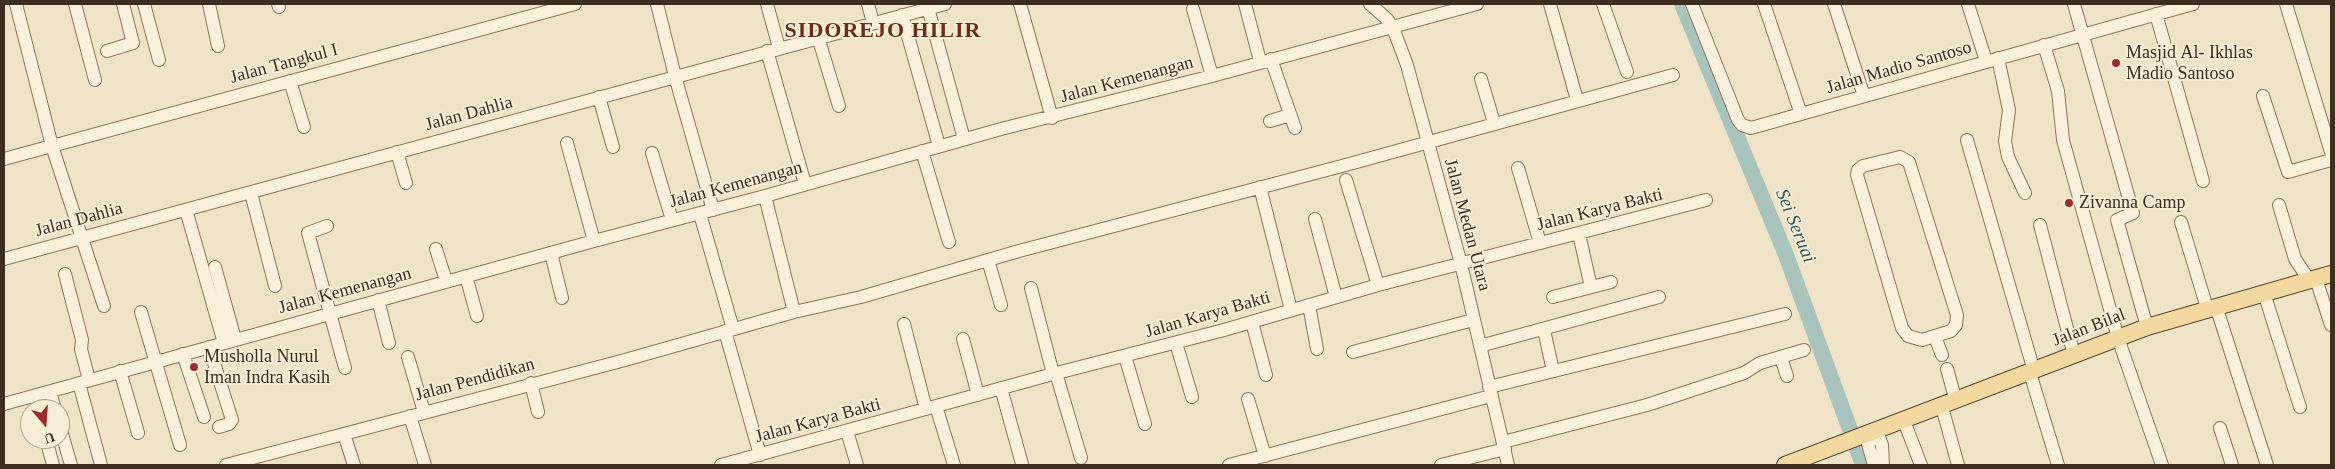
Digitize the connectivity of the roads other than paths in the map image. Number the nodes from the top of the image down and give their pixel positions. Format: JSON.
{"nodes":[{"id":1,"x":16,"y":4,"type":"edge"},
{"id":2,"x":75,"y":4,"type":"edge"},
{"id":3,"x":123,"y":4,"type":"edge"},
{"id":4,"x":144,"y":4,"type":"edge"},
{"id":5,"x":208,"y":4,"type":"edge"},
{"id":6,"x":575,"y":4,"type":"edge"},
{"id":7,"x":657,"y":4,"type":"edge"},
{"id":8,"x":767,"y":4,"type":"edge"},
{"id":9,"x":868,"y":4,"type":"edge"},
{"id":10,"x":945,"y":4,"type":"edge"},
{"id":11,"x":1020,"y":4,"type":"edge"},
{"id":12,"x":1245,"y":4,"type":"edge"},
{"id":13,"x":1370,"y":4,"type":"edge"},
{"id":14,"x":1477,"y":4,"type":"edge"},
{"id":15,"x":1550,"y":4,"type":"edge"},
{"id":16,"x":1596,"y":4,"type":"edge"},
{"id":17,"x":1604,"y":4,"type":"edge"},
{"id":18,"x":1692,"y":4,"type":"edge"},
{"id":19,"x":1764,"y":4,"type":"edge"},
{"id":20,"x":1834,"y":4,"type":"edge"},
{"id":21,"x":1968,"y":4,"type":"edge"},
{"id":22,"x":2074,"y":4,"type":"edge"},
{"id":23,"x":2193,"y":4,"type":"edge"},
{"id":24,"x":2286,"y":4,"type":"edge"},
{"id":25,"x":928,"y":8,"type":"junction"},
{"id":26,"x":1193,"y":9,"type":"dead end"},
{"id":27,"x":2156,"y":14,"type":"junction"},
{"id":28,"x":902,"y":15,"type":"junction"},
{"id":29,"x":873,"y":23,"type":"junction"},
{"id":30,"x":1393,"y":28,"type":"junction"},
{"id":31,"x":2083,"y":34,"type":"junction"},
{"id":32,"x":818,"y":37,"type":"junction"},
{"id":33,"x":2044,"y":45,"type":"junction"},
{"id":34,"x":218,"y":46,"type":"dead end"},
{"id":35,"x":773,"y":50,"type":"junction"},
{"id":36,"x":107,"y":51,"type":"dead end"},
{"id":37,"x":1992,"y":59,"type":"junction"},
{"id":38,"x":158,"y":60,"type":"dead end"},
{"id":39,"x":1266,"y":60,"type":"junction"},
{"id":40,"x":1673,"y":75,"type":"dead end"},
{"id":41,"x":674,"y":76,"type":"junction"},
{"id":42,"x":1212,"y":76,"type":"junction"},
{"id":43,"x":96,"y":80,"type":"dead end"},
{"id":44,"x":1482,"y":80,"type":"dead end"},
{"id":45,"x":290,"y":81,"type":"junction"},
{"id":46,"x":1864,"y":96,"type":"junction"},
{"id":47,"x":2264,"y":96,"type":"dead end"},
{"id":48,"x":599,"y":97,"type":"junction"},
{"id":49,"x":1578,"y":100,"type":"junction"},
{"id":50,"x":839,"y":106,"type":"dead end"},
{"id":51,"x":1801,"y":114,"type":"junction"},
{"id":52,"x":1290,"y":115,"type":"junction"},
{"id":53,"x":1052,"y":118,"type":"junction"},
{"id":54,"x":1270,"y":121,"type":"dead end"},
{"id":55,"x":1494,"y":123,"type":"junction"},
{"id":56,"x":304,"y":127,"type":"dead end"},
{"id":57,"x":1295,"y":128,"type":"dead end"},
{"id":58,"x":964,"y":139,"type":"junction"},
{"id":59,"x":1966,"y":140,"type":"dead end"},
{"id":60,"x":1427,"y":141,"type":"junction"},
{"id":61,"x":567,"y":143,"type":"dead end"},
{"id":62,"x":52,"y":146,"type":"junction"},
{"id":63,"x":613,"y":146,"type":"dead end"},
{"id":64,"x":939,"y":146,"type":"junction"},
{"id":65,"x":922,"y":151,"type":"junction"},
{"id":66,"x":397,"y":152,"type":"junction"},
{"id":67,"x":2331,"y":152,"type":"edge"},
{"id":68,"x":652,"y":153,"type":"dead end"},
{"id":69,"x":4,"y":160,"type":"edge"},
{"id":70,"x":2331,"y":160,"type":"edge"},
{"id":71,"x":1518,"y":168,"type":"dead end"},
{"id":72,"x":1346,"y":180,"type":"dead end"},
{"id":73,"x":2204,"y":181,"type":"dead end"},
{"id":74,"x":406,"y":183,"type":"dead end"},
{"id":75,"x":806,"y":184,"type":"junction"},
{"id":76,"x":1260,"y":187,"type":"junction"},
{"id":77,"x":251,"y":193,"type":"junction"},
{"id":78,"x":2026,"y":193,"type":"dead end"},
{"id":79,"x":765,"y":196,"type":"junction"},
{"id":80,"x":1706,"y":200,"type":"dead end"},
{"id":81,"x":2279,"y":205,"type":"dead end"},
{"id":82,"x":186,"y":210,"type":"junction"},
{"id":83,"x":713,"y":210,"type":"junction"},
{"id":84,"x":700,"y":214,"type":"junction"},
{"id":85,"x":1315,"y":219,"type":"dead end"},
{"id":86,"x":672,"y":220,"type":"junction"},
{"id":87,"x":2181,"y":222,"type":"dead end"},
{"id":88,"x":327,"y":226,"type":"dead end"},
{"id":89,"x":2040,"y":226,"type":"dead end"},
{"id":90,"x":1579,"y":234,"type":"junction"},
{"id":91,"x":83,"y":237,"type":"junction"},
{"id":92,"x":594,"y":241,"type":"junction"},
{"id":93,"x":949,"y":242,"type":"dead end"},
{"id":94,"x":1540,"y":243,"type":"junction"},
{"id":95,"x":436,"y":248,"type":"dead end"},
{"id":96,"x":550,"y":253,"type":"junction"},
{"id":97,"x":4,"y":259,"type":"edge"},
{"id":98,"x":988,"y":260,"type":"junction"},
{"id":99,"x":1460,"y":264,"type":"junction"},
{"id":100,"x":215,"y":267,"type":"dead end"},
{"id":101,"x":65,"y":274,"type":"dead end"},
{"id":102,"x":466,"y":276,"type":"junction"},
{"id":103,"x":2319,"y":278,"type":"edge"},
{"id":104,"x":446,"y":282,"type":"junction"},
{"id":105,"x":1611,"y":282,"type":"dead end"},
{"id":106,"x":1378,"y":285,"type":"junction"},
{"id":107,"x":275,"y":286,"type":"dead end"},
{"id":108,"x":1591,"y":287,"type":"junction"},
{"id":109,"x":1031,"y":288,"type":"dead end"},
{"id":110,"x":2264,"y":292,"type":"junction"},
{"id":111,"x":1336,"y":297,"type":"junction"},
{"id":112,"x":1553,"y":297,"type":"dead end"},
{"id":113,"x":1659,"y":297,"type":"dead end"},
{"id":114,"x":562,"y":298,"type":"dead end"},
{"id":115,"x":378,"y":300,"type":"junction"},
{"id":116,"x":1001,"y":305,"type":"dead end"},
{"id":117,"x":1309,"y":305,"type":"junction"},
{"id":118,"x":104,"y":306,"type":"dead end"},
{"id":119,"x":2211,"y":307,"type":"junction"},
{"id":120,"x":1291,"y":310,"type":"junction"},
{"id":121,"x":141,"y":312,"type":"dead end"},
{"id":122,"x":794,"y":312,"type":"junction"},
{"id":123,"x":332,"y":313,"type":"junction"},
{"id":124,"x":1785,"y":314,"type":"dead end"},
{"id":125,"x":477,"y":316,"type":"dead end"},
{"id":126,"x":1473,"y":320,"type":"junction"},
{"id":127,"x":1252,"y":322,"type":"junction"},
{"id":128,"x":904,"y":324,"type":"dead end"},
{"id":129,"x":2331,"y":325,"type":"edge"},
{"id":130,"x":2148,"y":327,"type":"junction"},
{"id":131,"x":729,"y":330,"type":"junction"},
{"id":132,"x":1544,"y":330,"type":"junction"},
{"id":133,"x":1936,"y":337,"type":"junction"},
{"id":134,"x":2118,"y":338,"type":"junction"},
{"id":135,"x":963,"y":339,"type":"dead end"},
{"id":136,"x":230,"y":341,"type":"junction"},
{"id":137,"x":389,"y":343,"type":"dead end"},
{"id":138,"x":1176,"y":343,"type":"junction"},
{"id":139,"x":1480,"y":346,"type":"junction"},
{"id":140,"x":209,"y":347,"type":"junction"},
{"id":141,"x":1317,"y":348,"type":"dead end"},
{"id":142,"x":1804,"y":350,"type":"dead end"},
{"id":143,"x":1353,"y":352,"type":"dead end"},
{"id":144,"x":183,"y":354,"type":"junction"},
{"id":145,"x":1942,"y":355,"type":"dead end"},
{"id":146,"x":2074,"y":355,"type":"junction"},
{"id":147,"x":1125,"y":356,"type":"junction"},
{"id":148,"x":408,"y":357,"type":"dead end"},
{"id":149,"x":1781,"y":358,"type":"junction"},
{"id":150,"x":156,"y":362,"type":"junction"},
{"id":151,"x":345,"y":368,"type":"dead end"},
{"id":152,"x":1947,"y":369,"type":"dead end"},
{"id":153,"x":1553,"y":371,"type":"junction"},
{"id":154,"x":120,"y":372,"type":"junction"},
{"id":155,"x":2032,"y":372,"type":"junction"},
{"id":156,"x":1055,"y":373,"type":"junction"},
{"id":157,"x":1266,"y":375,"type":"dead end"},
{"id":158,"x":1787,"y":376,"type":"dead end"},
{"id":159,"x":84,"y":382,"type":"junction"},
{"id":160,"x":531,"y":383,"type":"junction"},
{"id":161,"x":1001,"y":388,"type":"junction"},
{"id":162,"x":1490,"y":391,"type":"junction"},
{"id":163,"x":50,"y":392,"type":"junction"},
{"id":164,"x":36,"y":395,"type":"junction"},
{"id":165,"x":978,"y":395,"type":"junction"},
{"id":166,"x":1192,"y":397,"type":"dead end"},
{"id":167,"x":37,"y":399,"type":"edge"},
{"id":168,"x":52,"y":399,"type":"edge"},
{"id":169,"x":1248,"y":399,"type":"dead end"},
{"id":170,"x":4,"y":404,"type":"edge"},
{"id":171,"x":1949,"y":404,"type":"junction"},
{"id":172,"x":2300,"y":407,"type":"dead end"},
{"id":173,"x":931,"y":408,"type":"junction"},
{"id":174,"x":424,"y":412,"type":"junction"},
{"id":175,"x":538,"y":412,"type":"dead end"},
{"id":176,"x":410,"y":416,"type":"junction"},
{"id":177,"x":204,"y":417,"type":"dead end"},
{"id":178,"x":1904,"y":421,"type":"junction"},
{"id":179,"x":1145,"y":424,"type":"dead end"},
{"id":180,"x":219,"y":428,"type":"dead end"},
{"id":181,"x":2220,"y":428,"type":"dead end"},
{"id":182,"x":847,"y":431,"type":"junction"},
{"id":183,"x":138,"y":433,"type":"dead end"},
{"id":184,"x":1874,"y":433,"type":"junction"},
{"id":185,"x":344,"y":434,"type":"junction"},
{"id":186,"x":180,"y":445,"type":"dead end"},
{"id":187,"x":1504,"y":446,"type":"junction"},
{"id":188,"x":48,"y":449,"type":"edge"},
{"id":189,"x":66,"y":449,"type":"edge"},
{"id":190,"x":1265,"y":456,"type":"junction"},
{"id":191,"x":1081,"y":458,"type":"dead end"},
{"id":192,"x":759,"y":459,"type":"edge"},
{"id":193,"x":251,"y":462,"type":"edge"},
{"id":194,"x":1022,"y":464,"type":"edge"},
{"id":195,"x":52,"y":465,"type":"edge"},
{"id":196,"x":71,"y":465,"type":"edge"},
{"id":197,"x":101,"y":465,"type":"edge"},
{"id":198,"x":226,"y":465,"type":"edge"},
{"id":199,"x":354,"y":465,"type":"edge"},
{"id":200,"x":425,"y":465,"type":"edge"},
{"id":201,"x":721,"y":465,"type":"edge"},
{"id":202,"x":857,"y":465,"type":"edge"},
{"id":203,"x":954,"y":465,"type":"edge"},
{"id":204,"x":1229,"y":465,"type":"edge"},
{"id":205,"x":1441,"y":465,"type":"edge"},
{"id":206,"x":1508,"y":465,"type":"edge"},
{"id":207,"x":1785,"y":465,"type":"edge"},
{"id":208,"x":1874,"y":465,"type":"edge"},
{"id":209,"x":1883,"y":465,"type":"edge"},
{"id":210,"x":1921,"y":465,"type":"edge"},
{"id":211,"x":1958,"y":465,"type":"edge"},
{"id":212,"x":2058,"y":465,"type":"edge"},
{"id":213,"x":2162,"y":465,"type":"edge"},
{"id":214,"x":2232,"y":465,"type":"edge"},
{"id":215,"x":2267,"y":465,"type":"edge"}],
"edges":[{"from":1,"to":62,"type":"street"},
{"from":2,"to":43,"type":"street"},
{"from":3,"to":36,"type":"street"},
{"from":4,"to":38,"type":"street"},
{"from":5,"to":34,"type":"street"},
{"from":6,"to":45,"type":"street","name":"Jalan Tangkul I"},
{"from":7,"to":41,"type":"street"},
{"from":8,"to":35,"type":"street"},
{"from":9,"to":29,"type":"street"},
{"from":10,"to":25,"type":"street","name":"Jalan Dahlia"},
{"from":11,"to":53,"type":"street"},
{"from":12,"to":39,"type":"street"},
{"from":13,"to":30,"type":"street","name":"Jalan Medan Utara"},
{"from":14,"to":30,"type":"street","name":"Jalan Kemenangan"},
{"from":15,"to":49,"type":"street"},
{"from":16,"to":17,"type":"street"},
{"from":18,"to":51,"type":"street","name":"Jalan Madio Santoso"},
{"from":19,"to":51,"type":"street"},
{"from":20,"to":46,"type":"street"},
{"from":21,"to":37,"type":"street"},
{"from":22,"to":31,"type":"street"},
{"from":23,"to":27,"type":"street","name":"Jalan Madio Santoso"},
{"from":24,"to":67,"type":"street"},
{"from":25,"to":28,"type":"street","name":"Jalan Dahlia"},
{"from":25,"to":58,"type":"street"},
{"from":26,"to":42,"type":"street"},
{"from":27,"to":31,"type":"street","name":"Jalan Madio Santoso"},
{"from":27,"to":73,"type":"street"},
{"from":28,"to":29,"type":"street","name":"Jalan Dahlia"},
{"from":28,"to":64,"type":"street"},
{"from":29,"to":32,"type":"street","name":"Jalan Dahlia"},
{"from":30,"to":39,"type":"street","name":"Jalan Kemenangan"},
{"from":30,"to":60,"type":"street","name":"Jalan Medan Utara"},
{"from":31,"to":33,"type":"street","name":"Jalan Madio Santoso"},
{"from":31,"to":130,"type":"street"},
{"from":32,"to":35,"type":"street","name":"Jalan Dahlia"},
{"from":32,"to":50,"type":"street"},
{"from":33,"to":37,"type":"street","name":"Jalan Madio Santoso"},
{"from":33,"to":134,"type":"street"},
{"from":35,"to":41,"type":"street","name":"Jalan Dahlia"},
{"from":35,"to":75,"type":"street"},
{"from":37,"to":46,"type":"street","name":"Jalan Madio Santoso"},
{"from":37,"to":78,"type":"street"},
{"from":39,"to":42,"type":"street","name":"Jalan Kemenangan"},
{"from":39,"to":52,"type":"street"},
{"from":40,"to":49,"type":"street"},
{"from":41,"to":48,"type":"street","name":"Jalan Dahlia"},
{"from":41,"to":83,"type":"street"},
{"from":42,"to":53,"type":"street","name":"Jalan Kemenangan"},
{"from":44,"to":55,"type":"street"},
{"from":45,"to":56,"type":"street"},
{"from":45,"to":62,"type":"street","name":"Jalan Tangkul I"},
{"from":46,"to":51,"type":"street","name":"Jalan Madio Santoso"},
{"from":47,"to":70,"type":"street"},
{"from":48,"to":63,"type":"street"},
{"from":48,"to":66,"type":"street","name":"Jalan Dahlia"},
{"from":49,"to":55,"type":"street"},
{"from":52,"to":54,"type":"street"},
{"from":52,"to":57,"type":"street"},
{"from":53,"to":58,"type":"street","name":"Jalan Kemenangan"},
{"from":55,"to":60,"type":"street"},
{"from":58,"to":64,"type":"street","name":"Jalan Kemenangan"},
{"from":59,"to":155,"type":"street"},
{"from":60,"to":76,"type":"street"},
{"from":60,"to":99,"type":"street","name":"Jalan Medan Utara"},
{"from":61,"to":92,"type":"street"},
{"from":62,"to":69,"type":"street","name":"Jalan Tangkul I"},
{"from":62,"to":91,"type":"street"},
{"from":64,"to":65,"type":"street","name":"Jalan Kemenangan"},
{"from":65,"to":75,"type":"street","name":"Jalan Kemenangan"},
{"from":65,"to":93,"type":"street"},
{"from":66,"to":74,"type":"street"},
{"from":66,"to":77,"type":"street","name":"Jalan Dahlia"},
{"from":68,"to":86,"type":"street"},
{"from":71,"to":94,"type":"street"},
{"from":72,"to":106,"type":"street"},
{"from":75,"to":79,"type":"street","name":"Jalan Kemenangan"},
{"from":76,"to":98,"type":"street"},
{"from":76,"to":120,"type":"street"},
{"from":77,"to":82,"type":"street","name":"Jalan Dahlia"},
{"from":77,"to":107,"type":"street"},
{"from":79,"to":83,"type":"street","name":"Jalan Kemenangan"},
{"from":79,"to":122,"type":"street"},
{"from":80,"to":90,"type":"street","name":"Jalan Karya Bakti"},
{"from":81,"to":103,"type":"street"},
{"from":82,"to":91,"type":"street","name":"Jalan Dahlia"},
{"from":82,"to":136,"type":"street"},
{"from":83,"to":84,"type":"street","name":"Jalan Kemenangan"},
{"from":84,"to":86,"type":"street","name":"Jalan Kemenangan"},
{"from":84,"to":131,"type":"street"},
{"from":85,"to":111,"type":"street"},
{"from":86,"to":92,"type":"street","name":"Jalan Kemenangan"},
{"from":87,"to":119,"type":"street"},
{"from":88,"to":123,"type":"street"},
{"from":89,"to":146,"type":"street"},
{"from":90,"to":94,"type":"street","name":"Jalan Karya Bakti"},
{"from":90,"to":108,"type":"street"},
{"from":91,"to":97,"type":"street","name":"Jalan Dahlia"},
{"from":91,"to":118,"type":"street"},
{"from":92,"to":96,"type":"street","name":"Jalan Kemenangan"},
{"from":94,"to":99,"type":"street","name":"Jalan Karya Bakti"},
{"from":95,"to":104,"type":"street"},
{"from":96,"to":102,"type":"street","name":"Jalan Kemenangan"},
{"from":96,"to":114,"type":"street"},
{"from":98,"to":116,"type":"street"},
{"from":98,"to":122,"type":"street"},
{"from":99,"to":106,"type":"street","name":"Jalan Karya Bakti"},
{"from":99,"to":126,"type":"street","name":"Jalan Medan Utara"},
{"from":100,"to":136,"type":"street"},
{"from":101,"to":159,"type":"street"},
{"from":102,"to":104,"type":"street","name":"Jalan Kemenangan"},
{"from":102,"to":125,"type":"street"},
{"from":103,"to":110,"type":"main road","name":"Jalan Bilal"},
{"from":103,"to":129,"type":"street"},
{"from":104,"to":115,"type":"street","name":"Jalan Kemenangan"},
{"from":105,"to":108,"type":"street"},
{"from":106,"to":111,"type":"street","name":"Jalan Karya Bakti"},
{"from":108,"to":112,"type":"street"},
{"from":109,"to":156,"type":"street"},
{"from":110,"to":119,"type":"main road","name":"Jalan Bilal"},
{"from":110,"to":172,"type":"street"},
{"from":111,"to":117,"type":"street","name":"Jalan Karya Bakti"},
{"from":113,"to":132,"type":"street"},
{"from":115,"to":123,"type":"street","name":"Jalan Kemenangan"},
{"from":115,"to":137,"type":"street"},
{"from":117,"to":120,"type":"street","name":"Jalan Karya Bakti"},
{"from":117,"to":141,"type":"street"},
{"from":119,"to":130,"type":"main road","name":"Jalan Bilal"},
{"from":119,"to":215,"type":"street"},
{"from":120,"to":127,"type":"street","name":"Jalan Karya Bakti"},
{"from":121,"to":150,"type":"street"},
{"from":122,"to":131,"type":"street"},
{"from":123,"to":136,"type":"street","name":"Jalan Kemenangan"},
{"from":123,"to":151,"type":"street"},
{"from":124,"to":153,"type":"street"},
{"from":126,"to":139,"type":"street","name":"Jalan Medan Utara"},
{"from":126,"to":143,"type":"street"},
{"from":127,"to":138,"type":"street","name":"Jalan Karya Bakti"},
{"from":127,"to":157,"type":"street"},
{"from":128,"to":173,"type":"street"},
{"from":130,"to":134,"type":"main road","name":"Jalan Bilal"},
{"from":131,"to":160,"type":"street","name":"Jalan Pendidikan"},
{"from":131,"to":192,"type":"street"},
{"from":132,"to":139,"type":"street"},
{"from":132,"to":153,"type":"street"},
{"from":133,"to":133,"type":"street"},
{"from":133,"to":145,"type":"street"},
{"from":134,"to":146,"type":"main road","name":"Jalan Bilal"},
{"from":134,"to":213,"type":"street"},
{"from":135,"to":165,"type":"street"},
{"from":136,"to":140,"type":"street","name":"Jalan Kemenangan"},
{"from":138,"to":147,"type":"street","name":"Jalan Karya Bakti"},
{"from":138,"to":166,"type":"street"},
{"from":139,"to":162,"type":"street","name":"Jalan Medan Utara"},
{"from":140,"to":144,"type":"street","name":"Jalan Kemenangan"},
{"from":140,"to":180,"type":"street"},
{"from":142,"to":149,"type":"street"},
{"from":144,"to":150,"type":"street","name":"Jalan Kemenangan"},
{"from":144,"to":177,"type":"street"},
{"from":146,"to":155,"type":"main road","name":"Jalan Bilal"},
{"from":147,"to":156,"type":"street","name":"Jalan Karya Bakti"},
{"from":147,"to":179,"type":"street"},
{"from":148,"to":174,"type":"street"},
{"from":149,"to":158,"type":"street"},
{"from":149,"to":187,"type":"street"},
{"from":150,"to":154,"type":"street","name":"Jalan Kemenangan"},
{"from":150,"to":186,"type":"street"},
{"from":152,"to":171,"type":"street"},
{"from":153,"to":162,"type":"street"},
{"from":154,"to":159,"type":"street","name":"Jalan Kemenangan"},
{"from":154,"to":183,"type":"street"},
{"from":155,"to":171,"type":"main road","name":"Jalan Bilal"},
{"from":155,"to":212,"type":"street"},
{"from":156,"to":161,"type":"street","name":"Jalan Karya Bakti"},
{"from":156,"to":191,"type":"street"},
{"from":159,"to":163,"type":"street","name":"Jalan Kemenangan"},
{"from":159,"to":197,"type":"street"},
{"from":160,"to":174,"type":"street","name":"Jalan Pendidikan"},
{"from":160,"to":175,"type":"street"},
{"from":161,"to":165,"type":"street","name":"Jalan Karya Bakti"},
{"from":161,"to":194,"type":"street"},
{"from":162,"to":187,"type":"street","name":"Jalan Medan Utara"},
{"from":162,"to":190,"type":"street"},
{"from":163,"to":164,"type":"street","name":"Jalan Kemenangan"},
{"from":163,"to":168,"type":"street"},
{"from":164,"to":167,"type":"street"},
{"from":164,"to":170,"type":"street","name":"Jalan Kemenangan"},
{"from":165,"to":173,"type":"street","name":"Jalan Karya Bakti"},
{"from":169,"to":190,"type":"street"},
{"from":171,"to":178,"type":"main road","name":"Jalan Bilal"},
{"from":171,"to":211,"type":"street"},
{"from":173,"to":182,"type":"street","name":"Jalan Karya Bakti"},
{"from":173,"to":203,"type":"street"},
{"from":174,"to":176,"type":"street","name":"Jalan Pendidikan"},
{"from":176,"to":185,"type":"street","name":"Jalan Pendidikan"},
{"from":176,"to":200,"type":"street"},
{"from":178,"to":184,"type":"main road","name":"Jalan Bilal"},
{"from":178,"to":210,"type":"street"},
{"from":181,"to":214,"type":"street"},
{"from":182,"to":192,"type":"street","name":"Jalan Karya Bakti"},
{"from":182,"to":202,"type":"street"},
{"from":184,"to":207,"type":"main road","name":"Jalan Bilal"},
{"from":184,"to":208,"type":"street"},
{"from":184,"to":209,"type":"street"},
{"from":185,"to":193,"type":"street","name":"Jalan Pendidikan"},
{"from":185,"to":199,"type":"street"},
{"from":187,"to":205,"type":"street"},
{"from":187,"to":206,"type":"street","name":"Jalan Medan Utara"},
{"from":188,"to":195,"type":"street"},
{"from":189,"to":196,"type":"street"},
{"from":190,"to":204,"type":"street"},
{"from":192,"to":201,"type":"street","name":"Jalan Karya Bakti"},
{"from":193,"to":198,"type":"street","name":"Jalan Pendidikan"}]}
